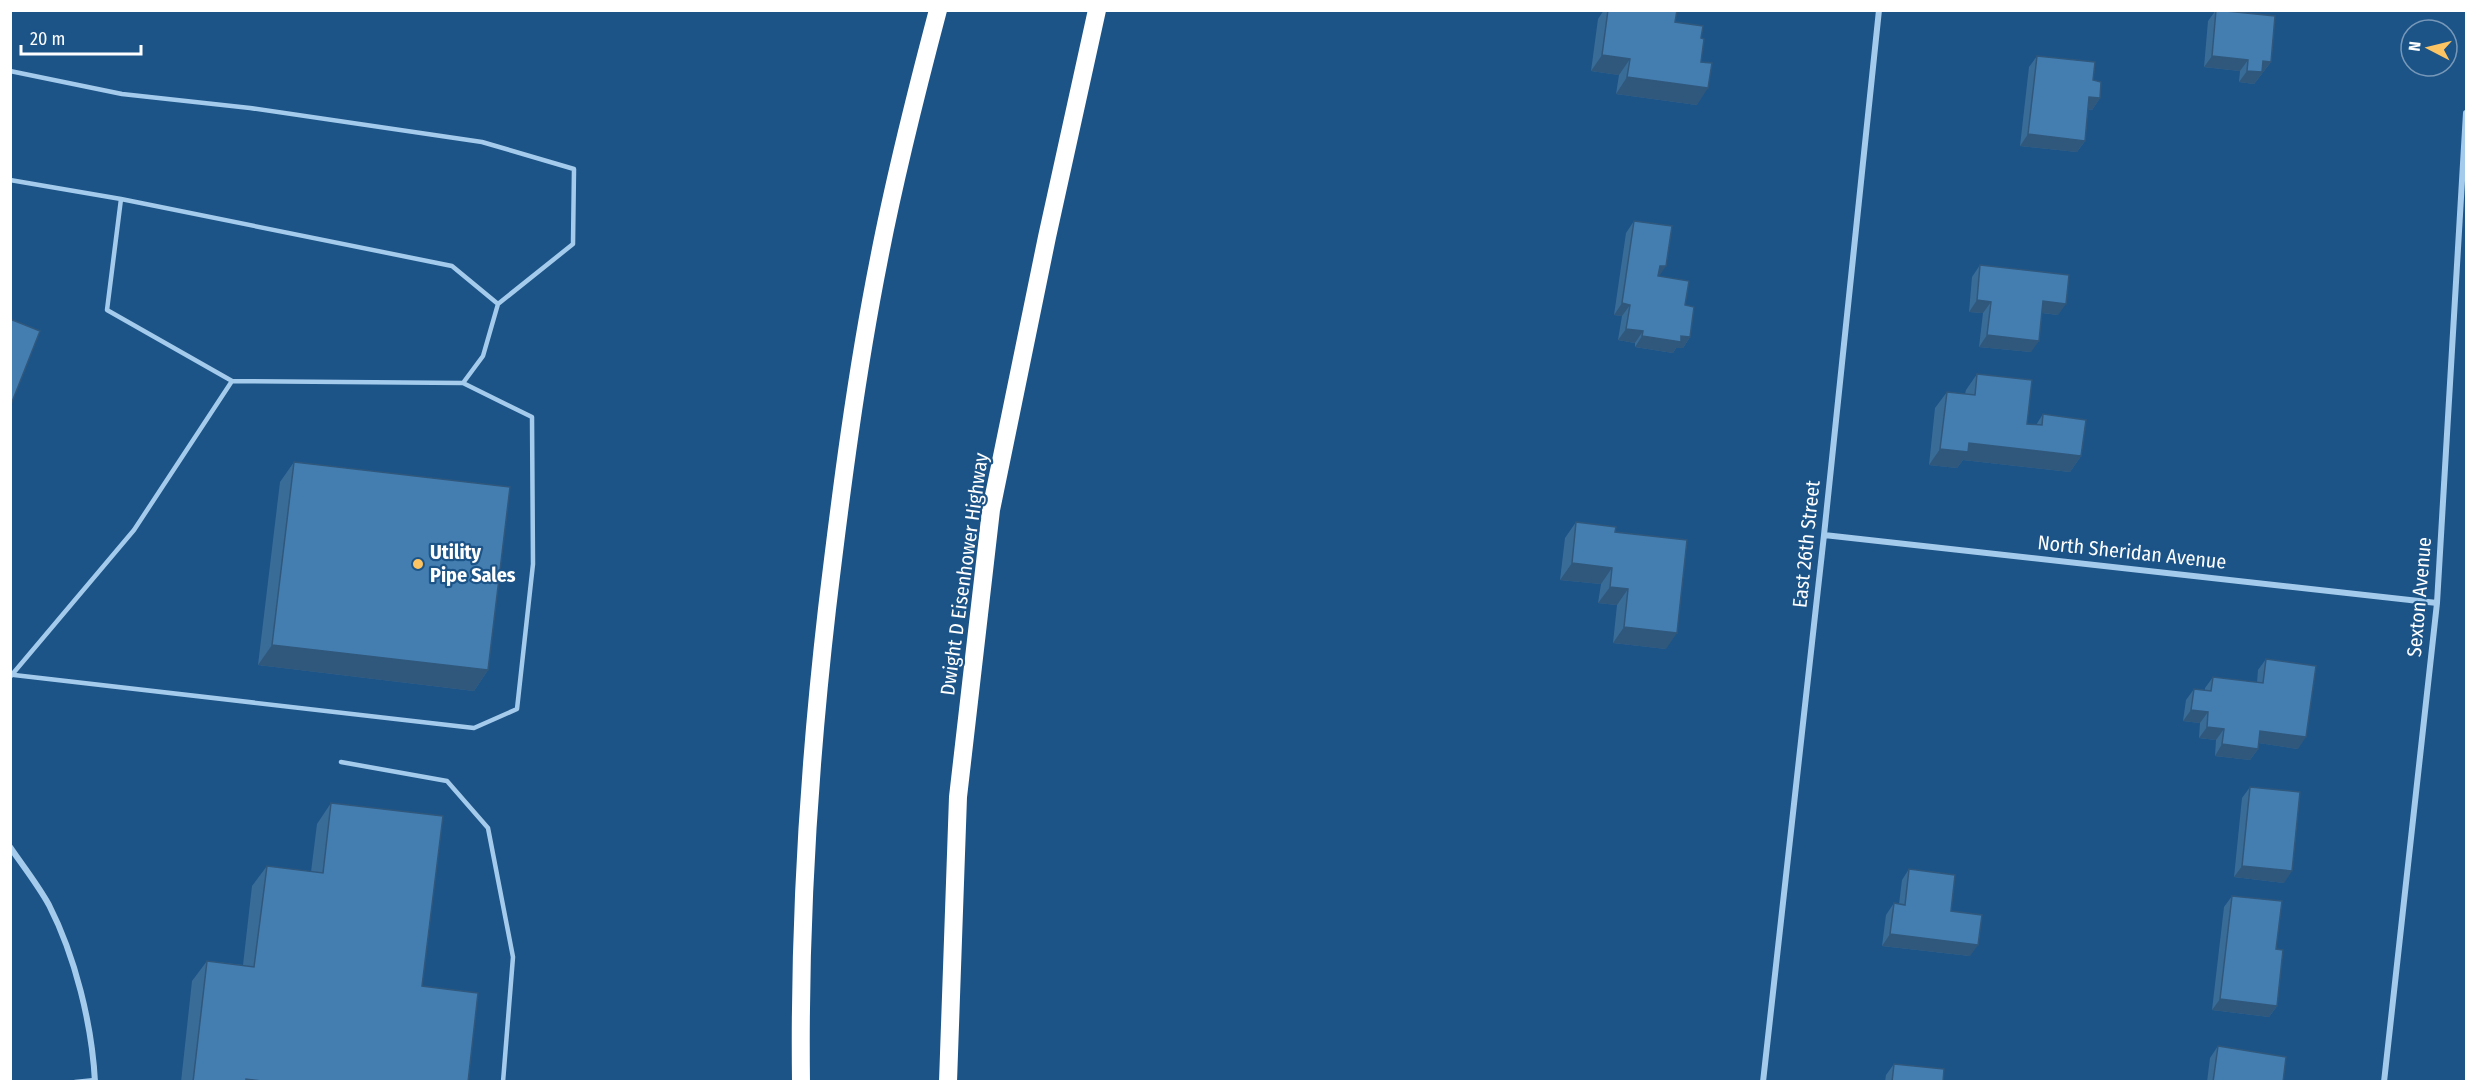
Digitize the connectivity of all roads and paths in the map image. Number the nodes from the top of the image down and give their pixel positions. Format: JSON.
{"nodes":[{"id":1,"x":938,"y":10,"type":"edge"},
{"id":2,"x":1096,"y":10,"type":"edge"},
{"id":3,"x":1879,"y":10,"type":"edge"},
{"id":4,"x":10,"y":71,"type":"edge"},
{"id":5,"x":2466,"y":114,"type":"edge"},
{"id":6,"x":10,"y":180,"type":"edge"},
{"id":7,"x":121,"y":199,"type":"junction"},
{"id":8,"x":498,"y":304,"type":"junction"},
{"id":9,"x":232,"y":381,"type":"junction"},
{"id":10,"x":463,"y":383,"type":"junction"},
{"id":11,"x":1824,"y":534,"type":"junction"},
{"id":12,"x":2437,"y":603,"type":"junction"},
{"id":13,"x":12,"y":676,"type":"edge"},
{"id":14,"x":340,"y":762,"type":"dead end"},
{"id":15,"x":10,"y":847,"type":"edge"},
{"id":16,"x":95,"y":1081,"type":"edge"},
{"id":17,"x":75,"y":1082,"type":"edge"},
{"id":18,"x":503,"y":1082,"type":"edge"},
{"id":19,"x":801,"y":1082,"type":"edge"},
{"id":20,"x":948,"y":1082,"type":"edge"},
{"id":21,"x":1763,"y":1082,"type":"edge"},
{"id":22,"x":2384,"y":1082,"type":"edge"}],
"edges":[{"from":1,"to":19,"type":"highway"},
{"from":2,"to":20,"type":"highway","name":"Dwight D Eisenhower Highway"},
{"from":3,"to":11,"type":"street","name":"East 26th Street"},
{"from":4,"to":8,"type":"lane"},
{"from":5,"to":12,"type":"street","name":"Sexton Avenue"},
{"from":6,"to":7,"type":"lane"},
{"from":7,"to":8,"type":"lane"},
{"from":7,"to":9,"type":"lane"},
{"from":8,"to":10,"type":"lane"},
{"from":9,"to":10,"type":"lane"},
{"from":9,"to":13,"type":"lane"},
{"from":10,"to":13,"type":"lane"},
{"from":11,"to":12,"type":"street","name":"North Sheridan Avenue"},
{"from":11,"to":21,"type":"street","name":"East 26th Street"},
{"from":12,"to":22,"type":"street","name":"Sexton Avenue"},
{"from":14,"to":18,"type":"lane"},
{"from":15,"to":16,"type":"street"},
{"from":16,"to":17,"type":"lane"}]}
